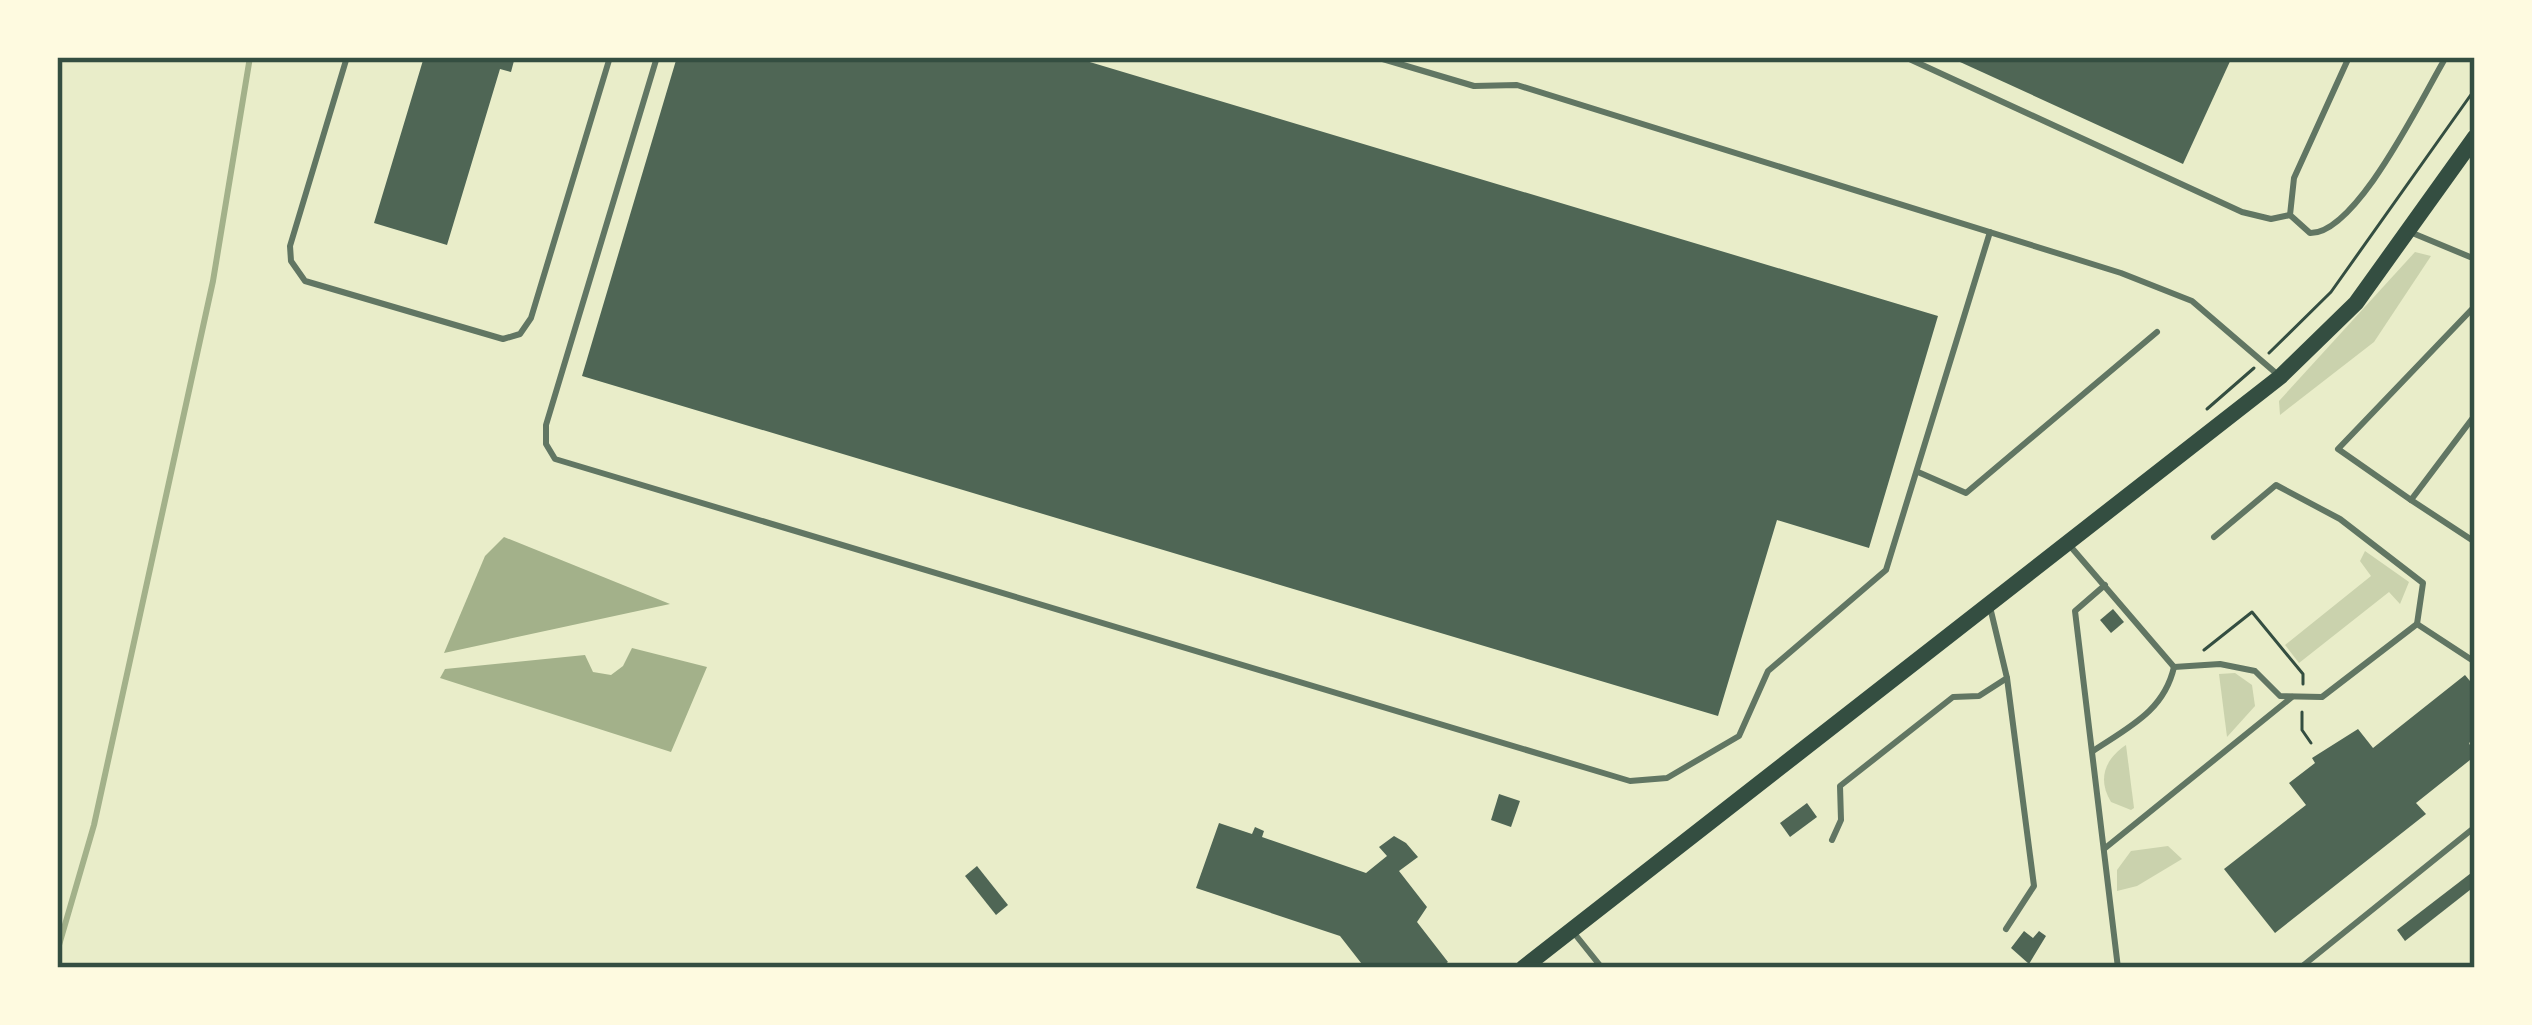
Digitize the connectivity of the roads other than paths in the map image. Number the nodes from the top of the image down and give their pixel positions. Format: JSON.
{"nodes":[{"id":1,"x":347,"y":57,"type":"edge"},
{"id":2,"x":610,"y":57,"type":"edge"},
{"id":3,"x":657,"y":57,"type":"edge"},
{"id":4,"x":1376,"y":57,"type":"edge"},
{"id":5,"x":1905,"y":57,"type":"edge"},
{"id":6,"x":2348,"y":57,"type":"edge"},
{"id":7,"x":2446,"y":57,"type":"edge"},
{"id":8,"x":2475,"y":136,"type":"edge"},
{"id":9,"x":2290,"y":215,"type":"junction"},
{"id":10,"x":1990,"y":232,"type":"junction"},
{"id":11,"x":2410,"y":232,"type":"junction"},
{"id":12,"x":2475,"y":259,"type":"edge"},
{"id":13,"x":2475,"y":306,"type":"edge"},
{"id":14,"x":2157,"y":332,"type":"dead end"},
{"id":15,"x":2280,"y":377,"type":"junction"},
{"id":16,"x":2475,"y":415,"type":"edge"},
{"id":17,"x":1918,"y":472,"type":"junction"},
{"id":18,"x":2410,"y":500,"type":"junction"},
{"id":19,"x":2214,"y":537,"type":"dead end"},
{"id":20,"x":2475,"y":542,"type":"edge"},
{"id":21,"x":2067,"y":543,"type":"junction"},
{"id":22,"x":2104,"y":584,"type":"junction"},
{"id":23,"x":1989,"y":604,"type":"junction"},
{"id":24,"x":2417,"y":624,"type":"junction"},
{"id":25,"x":2475,"y":662,"type":"edge"},
{"id":26,"x":2174,"y":667,"type":"junction"},
{"id":27,"x":2007,"y":678,"type":"junction"},
{"id":28,"x":2293,"y":696,"type":"junction"},
{"id":29,"x":2092,"y":752,"type":"junction"},
{"id":30,"x":2475,"y":827,"type":"edge"},
{"id":31,"x":1832,"y":840,"type":"dead end"},
{"id":32,"x":2104,"y":849,"type":"junction"},
{"id":33,"x":2006,"y":929,"type":"dead end"},
{"id":34,"x":1572,"y":930,"type":"junction"},
{"id":35,"x":1522,"y":968,"type":"edge"},
{"id":36,"x":1602,"y":968,"type":"edge"},
{"id":37,"x":2118,"y":968,"type":"edge"},
{"id":38,"x":2300,"y":968,"type":"edge"}],
"edges":[{"from":1,"to":2,"type":"lane"},
{"from":3,"to":17,"type":"lane"},
{"from":4,"to":10,"type":"lane"},
{"from":5,"to":9,"type":"lane"},
{"from":6,"to":9,"type":"lane"},
{"from":7,"to":9,"type":"lane"},
{"from":8,"to":11,"type":"main road"},
{"from":10,"to":15,"type":"lane"},
{"from":10,"to":17,"type":"lane"},
{"from":11,"to":12,"type":"lane"},
{"from":11,"to":15,"type":"main road"},
{"from":13,"to":18,"type":"lane"},
{"from":14,"to":17,"type":"lane"},
{"from":15,"to":21,"type":"main road"},
{"from":16,"to":18,"type":"lane"},
{"from":18,"to":20,"type":"lane"},
{"from":19,"to":24,"type":"lane"},
{"from":21,"to":22,"type":"lane"},
{"from":21,"to":23,"type":"main road"},
{"from":22,"to":26,"type":"lane"},
{"from":22,"to":29,"type":"lane"},
{"from":23,"to":27,"type":"lane"},
{"from":23,"to":34,"type":"main road"},
{"from":24,"to":25,"type":"lane"},
{"from":24,"to":28,"type":"lane"},
{"from":26,"to":28,"type":"lane"},
{"from":26,"to":29,"type":"lane"},
{"from":27,"to":31,"type":"lane"},
{"from":27,"to":33,"type":"lane"},
{"from":28,"to":32,"type":"lane"},
{"from":29,"to":32,"type":"lane"},
{"from":30,"to":38,"type":"lane"},
{"from":32,"to":37,"type":"lane"},
{"from":34,"to":35,"type":"main road"},
{"from":34,"to":36,"type":"lane"}]}
